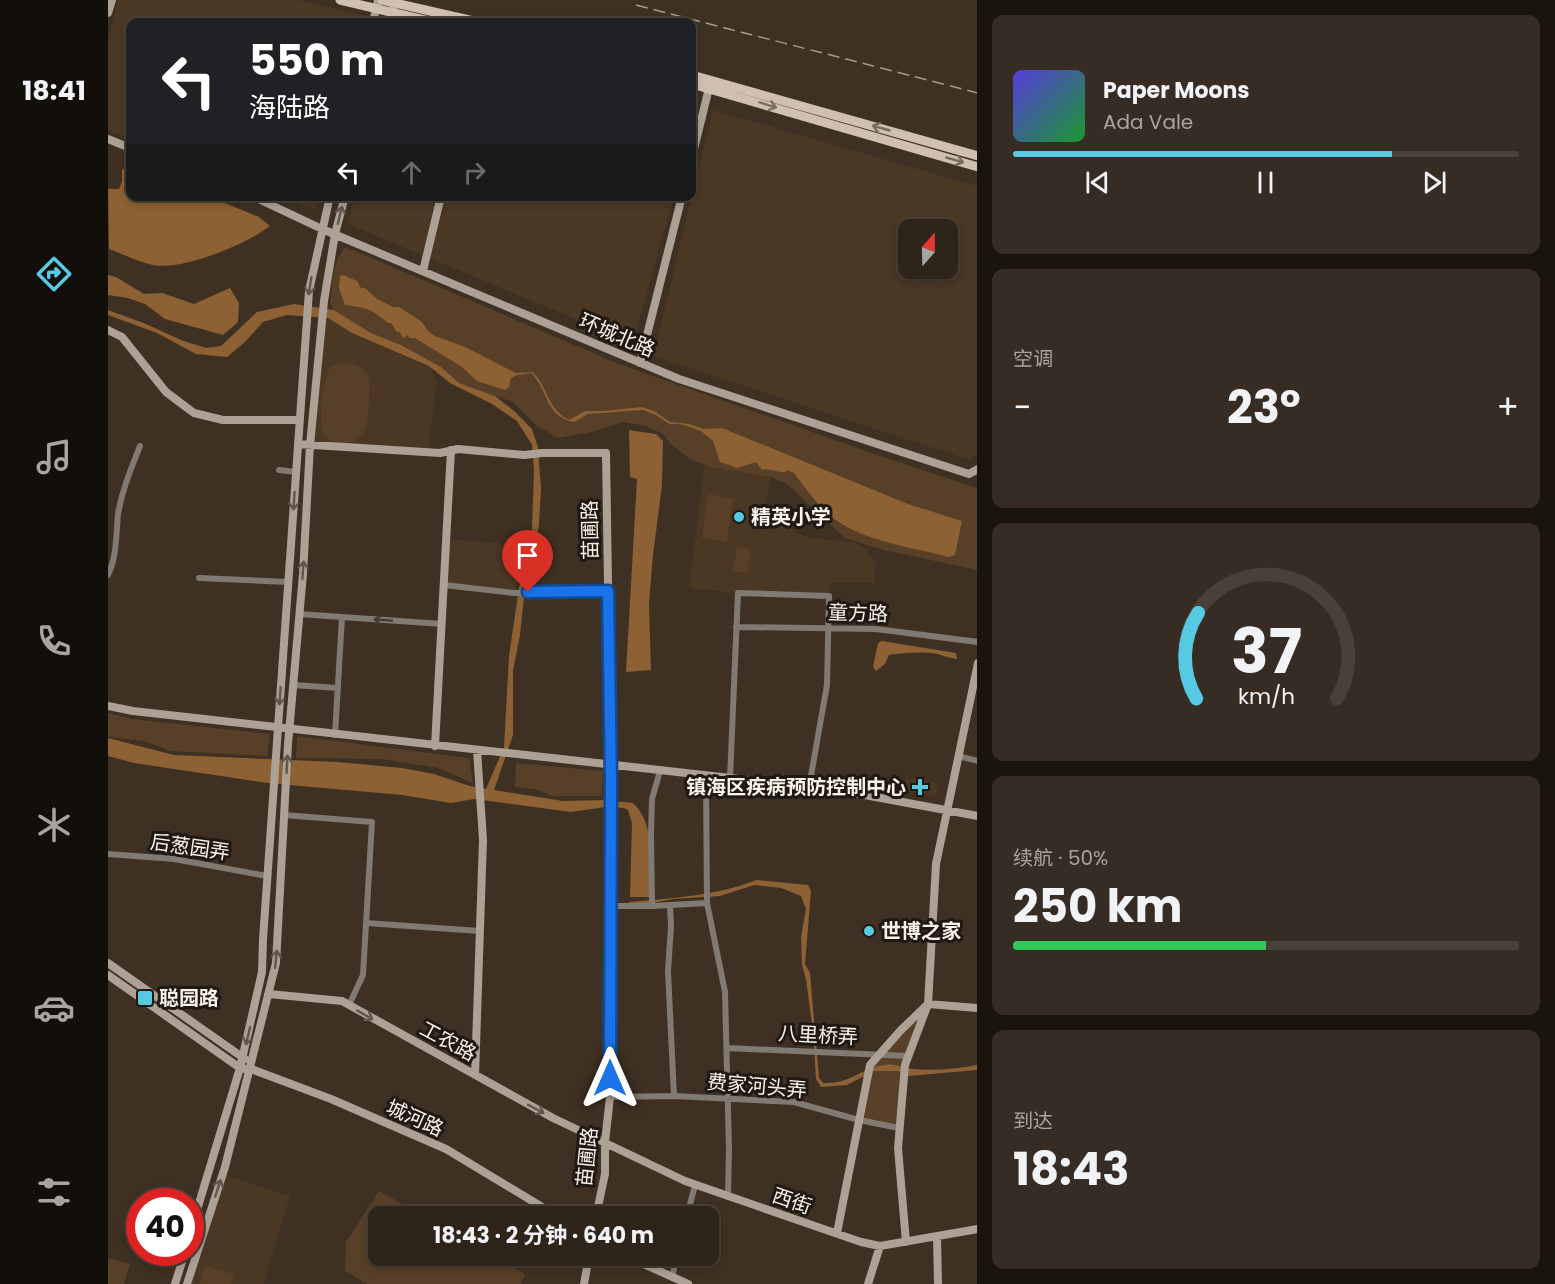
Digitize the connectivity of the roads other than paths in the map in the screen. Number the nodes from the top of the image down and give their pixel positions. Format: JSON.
{"nodes":[{"id":1,"x":112,"y":0,"type":"edge"},
{"id":2,"x":340,"y":0,"type":"edge"},
{"id":3,"x":379,"y":3,"type":"edge"},
{"id":4,"x":108,"y":13,"type":"edge"},
{"id":5,"x":392,"y":13,"type":"edge"},
{"id":6,"x":374,"y":18,"type":"edge"},
{"id":7,"x":415,"y":18,"type":"edge"},
{"id":8,"x":440,"y":18,"type":"edge"},
{"id":9,"x":696,"y":76,"type":"edge"},
{"id":10,"x":696,"y":85,"type":"edge"},
{"id":11,"x":709,"y":88,"type":"junction"},
{"id":12,"x":108,"y":139,"type":"edge"},
{"id":13,"x":696,"y":141,"type":"edge"},
{"id":14,"x":126,"y":146,"type":"edge"},
{"id":15,"x":977,"y":156,"type":"edge"},
{"id":16,"x":977,"y":167,"type":"edge"},
{"id":17,"x":263,"y":201,"type":"edge"},
{"id":18,"x":329,"y":201,"type":"edge"},
{"id":19,"x":344,"y":201,"type":"edge"},
{"id":20,"x":440,"y":201,"type":"edge"},
{"id":21,"x":681,"y":201,"type":"edge"},
{"id":22,"x":322,"y":229,"type":"junction"},
{"id":23,"x":335,"y":234,"type":"junction"},
{"id":24,"x":423,"y":272,"type":"junction"},
{"id":25,"x":108,"y":330,"type":"edge"},
{"id":26,"x":640,"y":363,"type":"junction"},
{"id":27,"x":300,"y":420,"type":"junction"},
{"id":28,"x":298,"y":444,"type":"junction"},
{"id":29,"x":310,"y":445,"type":"junction"},
{"id":30,"x":140,"y":446,"type":"dead end"},
{"id":31,"x":451,"y":450,"type":"junction"},
{"id":32,"x":279,"y":470,"type":"dead end"},
{"id":33,"x":977,"y":470,"type":"edge"},
{"id":34,"x":296,"y":472,"type":"junction"},
{"id":35,"x":108,"y":575,"type":"edge"},
{"id":36,"x":199,"y":578,"type":"dead end"},
{"id":37,"x":288,"y":582,"type":"junction"},
{"id":38,"x":444,"y":585,"type":"junction"},
{"id":39,"x":608,"y":591,"type":"junction"},
{"id":40,"x":299,"y":614,"type":"junction"},
{"id":41,"x":342,"y":617,"type":"junction"},
{"id":42,"x":442,"y":624,"type":"junction"},
{"id":43,"x":736,"y":627,"type":"junction"},
{"id":44,"x":829,"y":628,"type":"junction"},
{"id":45,"x":977,"y":642,"type":"edge"},
{"id":46,"x":977,"y":668,"type":"edge"},
{"id":47,"x":293,"y":685,"type":"junction"},
{"id":48,"x":338,"y":688,"type":"junction"},
{"id":49,"x":108,"y":706,"type":"edge"},
{"id":50,"x":278,"y":728,"type":"junction"},
{"id":51,"x":290,"y":729,"type":"junction"},
{"id":52,"x":335,"y":735,"type":"junction"},
{"id":53,"x":435,"y":746,"type":"junction"},
{"id":54,"x":477,"y":750,"type":"junction"},
{"id":55,"x":958,"y":756,"type":"junction"},
{"id":56,"x":977,"y":761,"type":"edge"},
{"id":57,"x":610,"y":764,"type":"junction"},
{"id":58,"x":660,"y":771,"type":"junction"},
{"id":59,"x":706,"y":776,"type":"junction"},
{"id":60,"x":730,"y":778,"type":"junction"},
{"id":61,"x":809,"y":787,"type":"junction"},
{"id":62,"x":947,"y":810,"type":"junction"},
{"id":63,"x":284,"y":814,"type":"junction"},
{"id":64,"x":977,"y":816,"type":"edge"},
{"id":65,"x":108,"y":854,"type":"edge"},
{"id":66,"x":267,"y":876,"type":"junction"},
{"id":67,"x":707,"y":903,"type":"junction"},
{"id":68,"x":670,"y":905,"type":"junction"},
{"id":69,"x":610,"y":906,"type":"junction"},
{"id":70,"x":652,"y":906,"type":"junction"},
{"id":71,"x":366,"y":923,"type":"junction"},
{"id":72,"x":479,"y":931,"type":"junction"},
{"id":73,"x":108,"y":963,"type":"edge"},
{"id":74,"x":108,"y":975,"type":"edge"},
{"id":75,"x":269,"y":994,"type":"junction"},
{"id":76,"x":928,"y":1004,"type":"junction"},
{"id":77,"x":349,"y":1005,"type":"junction"},
{"id":78,"x":977,"y":1008,"type":"edge"},
{"id":79,"x":727,"y":1048,"type":"junction"},
{"id":80,"x":879,"y":1054,"type":"junction"},
{"id":81,"x":243,"y":1056,"type":"junction"},
{"id":82,"x":908,"y":1056,"type":"junction"},
{"id":83,"x":240,"y":1068,"type":"junction"},
{"id":84,"x":251,"y":1069,"type":"junction"},
{"id":85,"x":475,"y":1075,"type":"junction"},
{"id":86,"x":674,"y":1096,"type":"junction"},
{"id":87,"x":610,"y":1098,"type":"junction"},
{"id":88,"x":728,"y":1098,"type":"junction"},
{"id":89,"x":859,"y":1120,"type":"junction"},
{"id":90,"x":899,"y":1128,"type":"junction"},
{"id":91,"x":604,"y":1142,"type":"junction"},
{"id":92,"x":695,"y":1185,"type":"junction"},
{"id":93,"x":204,"y":1188,"type":"edge"},
{"id":94,"x":728,"y":1197,"type":"junction"},
{"id":95,"x":540,"y":1206,"type":"edge"},
{"id":96,"x":598,"y":1206,"type":"edge"},
{"id":97,"x":690,"y":1206,"type":"edge"},
{"id":98,"x":977,"y":1229,"type":"edge"},
{"id":99,"x":837,"y":1233,"type":"junction"},
{"id":100,"x":937,"y":1237,"type":"junction"},
{"id":101,"x":906,"y":1242,"type":"junction"},
{"id":102,"x":880,"y":1246,"type":"junction"},
{"id":103,"x":180,"y":1266,"type":"edge"},
{"id":104,"x":587,"y":1266,"type":"edge"},
{"id":105,"x":648,"y":1266,"type":"edge"},
{"id":106,"x":675,"y":1266,"type":"edge"},
{"id":107,"x":672,"y":1277,"type":"junction"},
{"id":108,"x":175,"y":1284,"type":"edge"},
{"id":109,"x":187,"y":1284,"type":"edge"},
{"id":110,"x":584,"y":1284,"type":"edge"},
{"id":111,"x":688,"y":1284,"type":"edge"},
{"id":112,"x":868,"y":1284,"type":"edge"},
{"id":113,"x":938,"y":1284,"type":"edge"}],
"edges":[{"from":1,"to":4,"type":"street"},
{"from":2,"to":3,"type":"main road"},
{"from":3,"to":5,"type":"main road"},
{"from":3,"to":6,"type":"street"},
{"from":5,"to":7,"type":"main road"},
{"from":5,"to":8,"type":"main road"},
{"from":15,"to":9,"type":"main road","one_way":true},
{"from":10,"to":11,"type":"main road"},
{"from":11,"to":13,"type":"street"},
{"from":11,"to":16,"type":"main road","one_way":true},
{"from":12,"to":14,"type":"street"},
{"from":17,"to":22,"type":"street","name":"环城北路"},
{"from":18,"to":22,"type":"street"},
{"from":23,"to":19,"type":"street","one_way":true},
{"from":20,"to":24,"type":"street"},
{"from":21,"to":26,"type":"street"},
{"from":22,"to":23,"type":"street","name":"环城北路"},
{"from":22,"to":27,"type":"street","one_way":true},
{"from":23,"to":24,"type":"street","name":"环城北路"},
{"from":23,"to":29,"type":"street"},
{"from":24,"to":26,"type":"street","name":"环城北路"},
{"from":25,"to":27,"type":"street"},
{"from":26,"to":33,"type":"street","name":"环城北路"},
{"from":27,"to":28,"type":"street"},
{"from":28,"to":29,"type":"street"},
{"from":28,"to":34,"type":"street"},
{"from":29,"to":31,"type":"street"},
{"from":40,"to":29,"type":"street","one_way":true},
{"from":30,"to":35,"type":"street"},
{"from":31,"to":38,"type":"street"},
{"from":31,"to":39,"type":"street","name":"苗圃路"},
{"from":32,"to":34,"type":"street"},
{"from":34,"to":37,"type":"street","one_way":true},
{"from":36,"to":37,"type":"street"},
{"from":37,"to":50,"type":"street","one_way":true},
{"from":38,"to":39,"type":"street"},
{"from":38,"to":42,"type":"street"},
{"from":39,"to":57,"type":"street","name":"苗圃路"},
{"from":40,"to":41,"type":"street"},
{"from":40,"to":47,"type":"street"},
{"from":42,"to":41,"type":"street","one_way":true},
{"from":41,"to":48,"type":"street"},
{"from":42,"to":53,"type":"street"},
{"from":43,"to":44,"type":"street","name":"童方路"},
{"from":43,"to":44,"type":"street"},
{"from":43,"to":60,"type":"street"},
{"from":44,"to":45,"type":"street","name":"童方路"},
{"from":44,"to":61,"type":"street"},
{"from":46,"to":55,"type":"street"},
{"from":47,"to":48,"type":"street"},
{"from":47,"to":51,"type":"street"},
{"from":48,"to":52,"type":"street"},
{"from":49,"to":50,"type":"street"},
{"from":50,"to":51,"type":"street"},
{"from":50,"to":66,"type":"street"},
{"from":51,"to":52,"type":"street"},
{"from":63,"to":51,"type":"street","one_way":true},
{"from":52,"to":53,"type":"street"},
{"from":53,"to":54,"type":"street"},
{"from":54,"to":57,"type":"street"},
{"from":54,"to":72,"type":"street"},
{"from":55,"to":56,"type":"street"},
{"from":55,"to":62,"type":"street"},
{"from":57,"to":58,"type":"street"},
{"from":57,"to":69,"type":"street","name":"苗圃路"},
{"from":58,"to":59,"type":"street"},
{"from":58,"to":70,"type":"street"},
{"from":59,"to":60,"type":"street"},
{"from":59,"to":67,"type":"street"},
{"from":60,"to":61,"type":"street"},
{"from":61,"to":62,"type":"street"},
{"from":62,"to":64,"type":"street"},
{"from":62,"to":76,"type":"street"},
{"from":63,"to":71,"type":"street"},
{"from":75,"to":63,"type":"street","one_way":true},
{"from":65,"to":66,"type":"street","name":"后葱园弄"},
{"from":66,"to":81,"type":"street","one_way":true},
{"from":67,"to":68,"type":"street"},
{"from":67,"to":79,"type":"street"},
{"from":68,"to":70,"type":"street"},
{"from":68,"to":86,"type":"street"},
{"from":69,"to":70,"type":"street"},
{"from":69,"to":87,"type":"street","name":"苗圃路"},
{"from":71,"to":72,"type":"street"},
{"from":71,"to":77,"type":"street"},
{"from":72,"to":85,"type":"street"},
{"from":73,"to":81,"type":"street"},
{"from":74,"to":83,"type":"street"},
{"from":75,"to":77,"type":"street","name":"工农路"},
{"from":75,"to":84,"type":"street"},
{"from":76,"to":78,"type":"street"},
{"from":76,"to":80,"type":"street"},
{"from":76,"to":82,"type":"street"},
{"from":77,"to":85,"type":"street","name":"工农路","one_way":true},
{"from":79,"to":80,"type":"street","name":"八里桥弄"},
{"from":79,"to":88,"type":"street"},
{"from":80,"to":82,"type":"street","name":"八里桥弄"},
{"from":80,"to":89,"type":"street"},
{"from":81,"to":83,"type":"street"},
{"from":81,"to":84,"type":"street"},
{"from":82,"to":90,"type":"street"},
{"from":83,"to":84,"type":"street","name":"城河路"},
{"from":83,"to":93,"type":"street"},
{"from":84,"to":95,"type":"street","name":"城河路"},
{"from":109,"to":84,"type":"street","one_way":true},
{"from":85,"to":91,"type":"street","name":"工农路","one_way":true},
{"from":86,"to":87,"type":"street","name":"费家河头弄"},
{"from":86,"to":88,"type":"street","name":"费家河头弄"},
{"from":87,"to":91,"type":"street","name":"苗圃路"},
{"from":88,"to":89,"type":"street","name":"费家河头弄"},
{"from":88,"to":94,"type":"street"},
{"from":89,"to":90,"type":"street","name":"费家河头弄"},
{"from":89,"to":99,"type":"street"},
{"from":90,"to":101,"type":"street"},
{"from":91,"to":92,"type":"street","name":"西街"},
{"from":91,"to":96,"type":"street","name":"苗圃路"},
{"from":92,"to":94,"type":"street","name":"西街"},
{"from":92,"to":97,"type":"street"},
{"from":94,"to":99,"type":"street","name":"西街"},
{"from":98,"to":100,"type":"street","name":"西街"},
{"from":99,"to":102,"type":"street","name":"西街"},
{"from":100,"to":101,"type":"street","name":"西街"},
{"from":100,"to":113,"type":"street"},
{"from":101,"to":102,"type":"street","name":"西街"},
{"from":102,"to":112,"type":"street"},
{"from":103,"to":108,"type":"street"},
{"from":104,"to":110,"type":"street"},
{"from":105,"to":107,"type":"street"},
{"from":106,"to":107,"type":"street"},
{"from":107,"to":111,"type":"street"}]}
